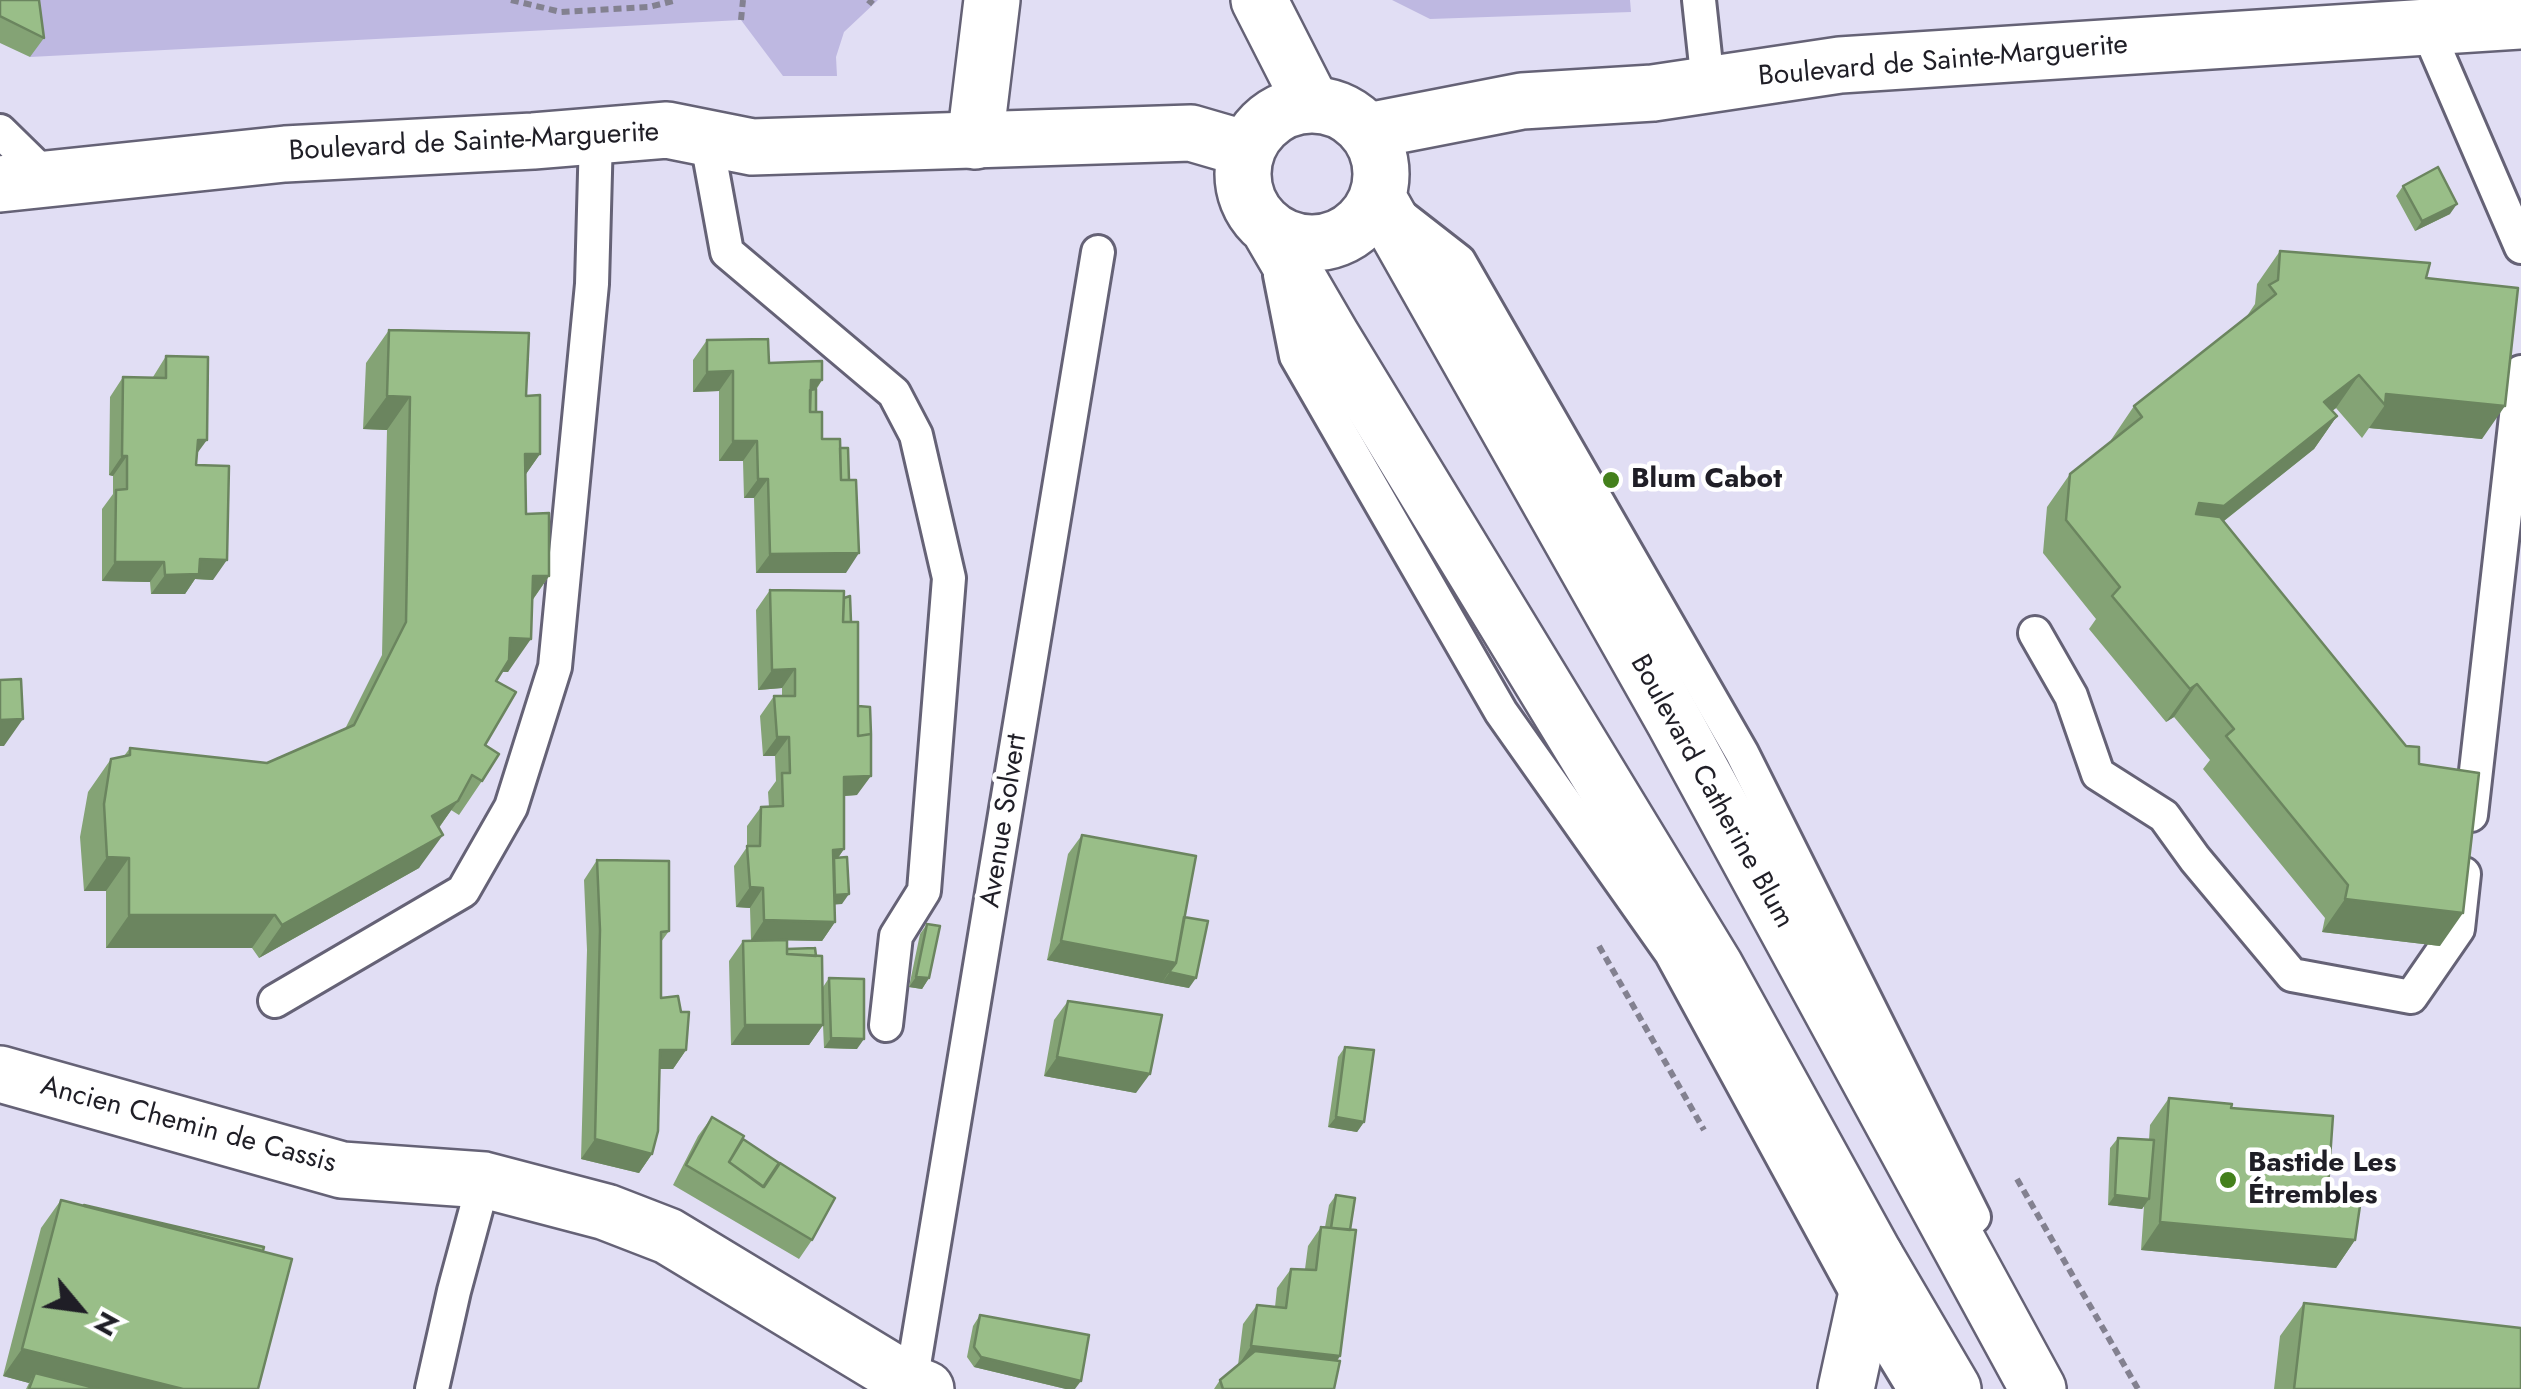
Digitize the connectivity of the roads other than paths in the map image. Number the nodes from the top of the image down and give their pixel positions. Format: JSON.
{"nodes":[{"id":1,"x":992,"y":0,"type":"edge"},
{"id":2,"x":1259,"y":0,"type":"edge"},
{"id":3,"x":1699,"y":0,"type":"edge"},
{"id":4,"x":2316,"y":17,"type":"edge"},
{"id":5,"x":2521,"y":21,"type":"edge"},
{"id":6,"x":2426,"y":27,"type":"junction"},
{"id":7,"x":1708,"y":84,"type":"junction"},
{"id":8,"x":1312,"y":104,"type":"junction"},
{"id":9,"x":0,"y":131,"type":"edge"},
{"id":10,"x":1368,"y":131,"type":"junction"},
{"id":11,"x":596,"y":136,"type":"junction"},
{"id":12,"x":706,"y":137,"type":"junction"},
{"id":13,"x":974,"y":141,"type":"junction"},
{"id":14,"x":1246,"y":148,"type":"junction"},
{"id":15,"x":25,"y":181,"type":"edge"},
{"id":16,"x":1378,"y":198,"type":"junction"},
{"id":17,"x":1271,"y":232,"type":"junction"},
{"id":18,"x":2521,"y":247,"type":"edge"},
{"id":19,"x":1098,"y":252,"type":"dead end"},
{"id":20,"x":2521,"y":372,"type":"edge"},
{"id":21,"x":2035,"y":633,"type":"dead end"},
{"id":22,"x":275,"y":1001,"type":"dead end"},
{"id":23,"x":886,"y":1024,"type":"dead end"},
{"id":24,"x":0,"y":1074,"type":"edge"},
{"id":25,"x":484,"y":1180,"type":"junction"},
{"id":26,"x":1869,"y":1280,"type":"junction"},
{"id":27,"x":916,"y":1387,"type":"edge"},
{"id":28,"x":432,"y":1389,"type":"edge"},
{"id":29,"x":1846,"y":1389,"type":"edge"},
{"id":30,"x":1914,"y":1389,"type":"edge"},
{"id":31,"x":1953,"y":1389,"type":"edge"},
{"id":32,"x":2038,"y":1389,"type":"edge"},
{"id":33,"x":2066,"y":1389,"type":"edge"}],
"edges":[{"from":1,"to":13,"type":"street"},
{"from":2,"to":8,"type":"street"},
{"from":3,"to":7,"type":"lane"},
{"from":4,"to":6,"type":"street","name":"Boulevard de Sainte-Marguerite"},
{"from":4,"to":7,"type":"street","name":"Boulevard de Sainte-Marguerite"},
{"from":5,"to":6,"type":"street","name":"Boulevard de Sainte-Marguerite"},
{"from":6,"to":18,"type":"lane"},
{"from":7,"to":10,"type":"street","name":"Boulevard de Sainte-Marguerite"},
{"from":8,"to":10,"type":"street"},
{"from":8,"to":14,"type":"street"},
{"from":9,"to":15,"type":"lane"},
{"from":10,"to":16,"type":"street"},
{"from":11,"to":12,"type":"street","name":"Boulevard de Sainte-Marguerite"},
{"from":11,"to":15,"type":"street","name":"Boulevard de Sainte-Marguerite"},
{"from":11,"to":22,"type":"lane"},
{"from":12,"to":13,"type":"street","name":"Boulevard de Sainte-Marguerite"},
{"from":12,"to":23,"type":"lane"},
{"from":13,"to":14,"type":"street","name":"Boulevard de Sainte-Marguerite"},
{"from":14,"to":17,"type":"street"},
{"from":16,"to":17,"type":"street"},
{"from":16,"to":32,"type":"street","name":"Boulevard Catherine Blum"},
{"from":16,"to":33,"type":"lane"},
{"from":17,"to":26,"type":"street"},
{"from":19,"to":27,"type":"lane","name":"Avenue Solvert"},
{"from":20,"to":21,"type":"lane"},
{"from":24,"to":25,"type":"street","name":"Ancien Chemin de Cassis"},
{"from":25,"to":27,"type":"street","name":"Ancien Chemin de Cassis"},
{"from":25,"to":28,"type":"lane"},
{"from":26,"to":29,"type":"street"},
{"from":26,"to":30,"type":"lane"},
{"from":26,"to":31,"type":"street"}]}
